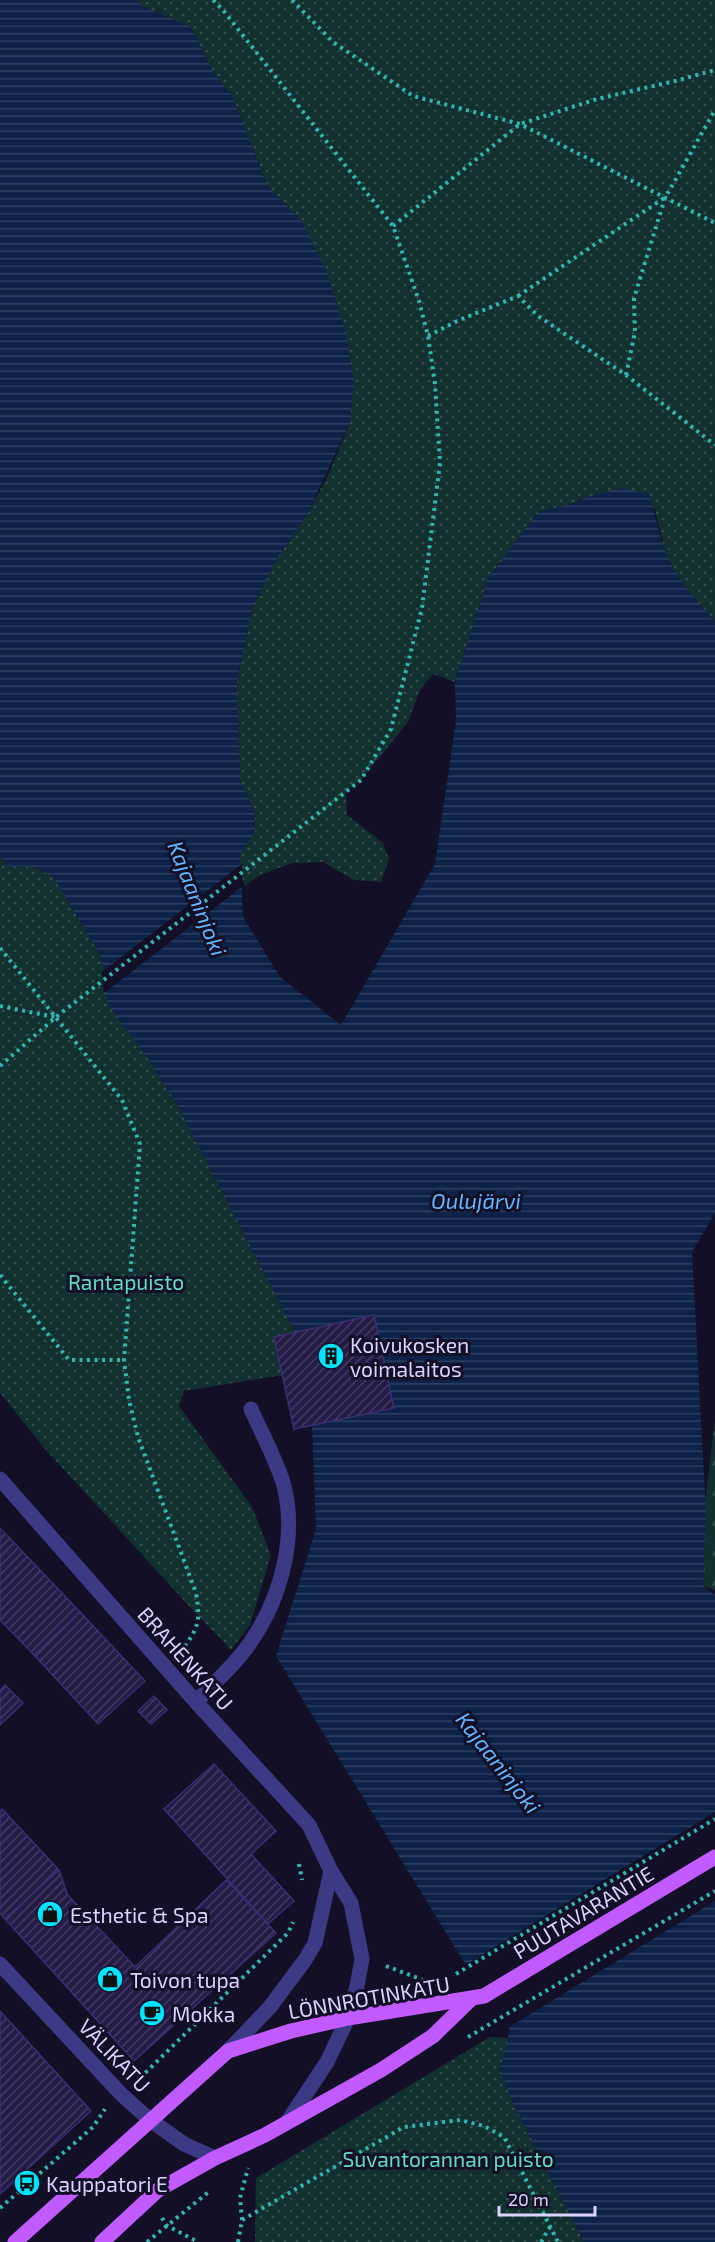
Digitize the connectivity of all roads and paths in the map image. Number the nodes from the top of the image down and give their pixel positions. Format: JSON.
{"nodes":[{"id":1,"x":213,"y":0,"type":"edge"},
{"id":2,"x":292,"y":0,"type":"edge"},
{"id":3,"x":715,"y":70,"type":"edge"},
{"id":4,"x":715,"y":110,"type":"edge"},
{"id":5,"x":520,"y":124,"type":"junction"},
{"id":6,"x":665,"y":198,"type":"junction"},
{"id":7,"x":715,"y":223,"type":"edge"},
{"id":8,"x":393,"y":226,"type":"junction"},
{"id":9,"x":519,"y":296,"type":"junction"},
{"id":10,"x":428,"y":336,"type":"junction"},
{"id":11,"x":626,"y":375,"type":"junction"},
{"id":12,"x":715,"y":445,"type":"edge"},
{"id":13,"x":0,"y":948,"type":"edge"},
{"id":14,"x":0,"y":1006,"type":"edge"},
{"id":15,"x":56,"y":1017,"type":"junction"},
{"id":16,"x":0,"y":1066,"type":"edge"},
{"id":17,"x":0,"y":1275,"type":"edge"},
{"id":18,"x":124,"y":1360,"type":"junction"},
{"id":19,"x":251,"y":1409,"type":"dead end"},
{"id":20,"x":0,"y":1479,"type":"edge"},
{"id":21,"x":166,"y":1668,"type":"junction"},
{"id":22,"x":196,"y":1702,"type":"junction"},
{"id":23,"x":715,"y":1819,"type":"edge"},
{"id":24,"x":715,"y":1857,"type":"edge"},
{"id":25,"x":331,"y":1871,"type":"junction"},
{"id":26,"x":715,"y":1891,"type":"edge"},
{"id":27,"x":288,"y":1933,"type":"dead end"},
{"id":28,"x":0,"y":1964,"type":"edge"},
{"id":29,"x":465,"y":1970,"type":"dead end"},
{"id":30,"x":477,"y":1998,"type":"junction"},
{"id":31,"x":348,"y":2018,"type":"junction"},
{"id":32,"x":499,"y":2019,"type":"dead end"},
{"id":33,"x":228,"y":2050,"type":"junction"},
{"id":34,"x":121,"y":2094,"type":"junction"},
{"id":35,"x":150,"y":2120,"type":"junction"},
{"id":36,"x":288,"y":2121,"type":"junction"},
{"id":37,"x":93,"y":2127,"type":"junction"},
{"id":38,"x":113,"y":2153,"type":"junction"},
{"id":39,"x":215,"y":2158,"type":"junction"},
{"id":40,"x":248,"y":2168,"type":"dead end"},
{"id":41,"x":149,"y":2198,"type":"junction"},
{"id":42,"x":0,"y":2208,"type":"edge"},
{"id":43,"x":242,"y":2220,"type":"junction"},
{"id":44,"x":550,"y":2227,"type":"junction"},
{"id":45,"x":15,"y":2242,"type":"edge"},
{"id":46,"x":102,"y":2242,"type":"edge"},
{"id":47,"x":198,"y":2242,"type":"edge"},
{"id":48,"x":238,"y":2242,"type":"edge"},
{"id":49,"x":541,"y":2242,"type":"edge"},
{"id":50,"x":558,"y":2242,"type":"edge"}],
"edges":[{"from":1,"to":8,"type":"path"},
{"from":2,"to":5,"type":"path"},
{"from":3,"to":5,"type":"path"},
{"from":4,"to":6,"type":"path"},
{"from":5,"to":6,"type":"path"},
{"from":5,"to":8,"type":"path"},
{"from":6,"to":7,"type":"path"},
{"from":6,"to":9,"type":"path"},
{"from":6,"to":11,"type":"path"},
{"from":8,"to":10,"type":"path"},
{"from":9,"to":10,"type":"path"},
{"from":9,"to":11,"type":"path"},
{"from":10,"to":15,"type":"path"},
{"from":11,"to":12,"type":"path"},
{"from":13,"to":15,"type":"path"},
{"from":14,"to":15,"type":"path"},
{"from":15,"to":16,"type":"path"},
{"from":15,"to":18,"type":"path"},
{"from":17,"to":18,"type":"path"},
{"from":18,"to":21,"type":"path"},
{"from":19,"to":22,"type":"street"},
{"from":20,"to":21,"type":"street","name":"BRAHENKATU"},
{"from":21,"to":22,"type":"street","name":"BRAHENKATU"},
{"from":22,"to":25,"type":"street","name":"BRAHENKATU"},
{"from":23,"to":29,"type":"path"},
{"from":24,"to":30,"type":"main road","name":"PUUTAVARANTIE"},
{"from":25,"to":31,"type":"street","name":"BRAHENKATU"},
{"from":25,"to":33,"type":"street"},
{"from":26,"to":32,"type":"path"},
{"from":27,"to":34,"type":"path"},
{"from":28,"to":34,"type":"street","name":"VÄLIKATU"},
{"from":30,"to":31,"type":"main road","name":"LÖNNROTINKATU"},
{"from":30,"to":36,"type":"main road","name":"LÖNNROTINKATU"},
{"from":31,"to":33,"type":"main road","name":"LÖNNROTINKATU"},
{"from":31,"to":36,"type":"street","name":"BRAHENKATU"},
{"from":33,"to":35,"type":"main road","name":"LÖNNROTINKATU"},
{"from":34,"to":35,"type":"street","name":"VÄLIKATU"},
{"from":34,"to":37,"type":"path"},
{"from":35,"to":38,"type":"main road","name":"LÖNNROTINKATU"},
{"from":35,"to":39,"type":"street","name":"VÄLIKATU"},
{"from":36,"to":39,"type":"main road","name":"LÖNNROTINKATU"},
{"from":37,"to":38,"type":"path"},
{"from":37,"to":42,"type":"path"},
{"from":38,"to":45,"type":"main road","name":"LÖNNROTINKATU"},
{"from":39,"to":41,"type":"main road","name":"LÖNNROTINKATU"},
{"from":40,"to":43,"type":"path"},
{"from":41,"to":46,"type":"main road","name":"LÖNNROTINKATU"},
{"from":41,"to":47,"type":"path"},
{"from":43,"to":44,"type":"path"},
{"from":43,"to":48,"type":"path"},
{"from":44,"to":49,"type":"path"},
{"from":44,"to":50,"type":"path"}]}
